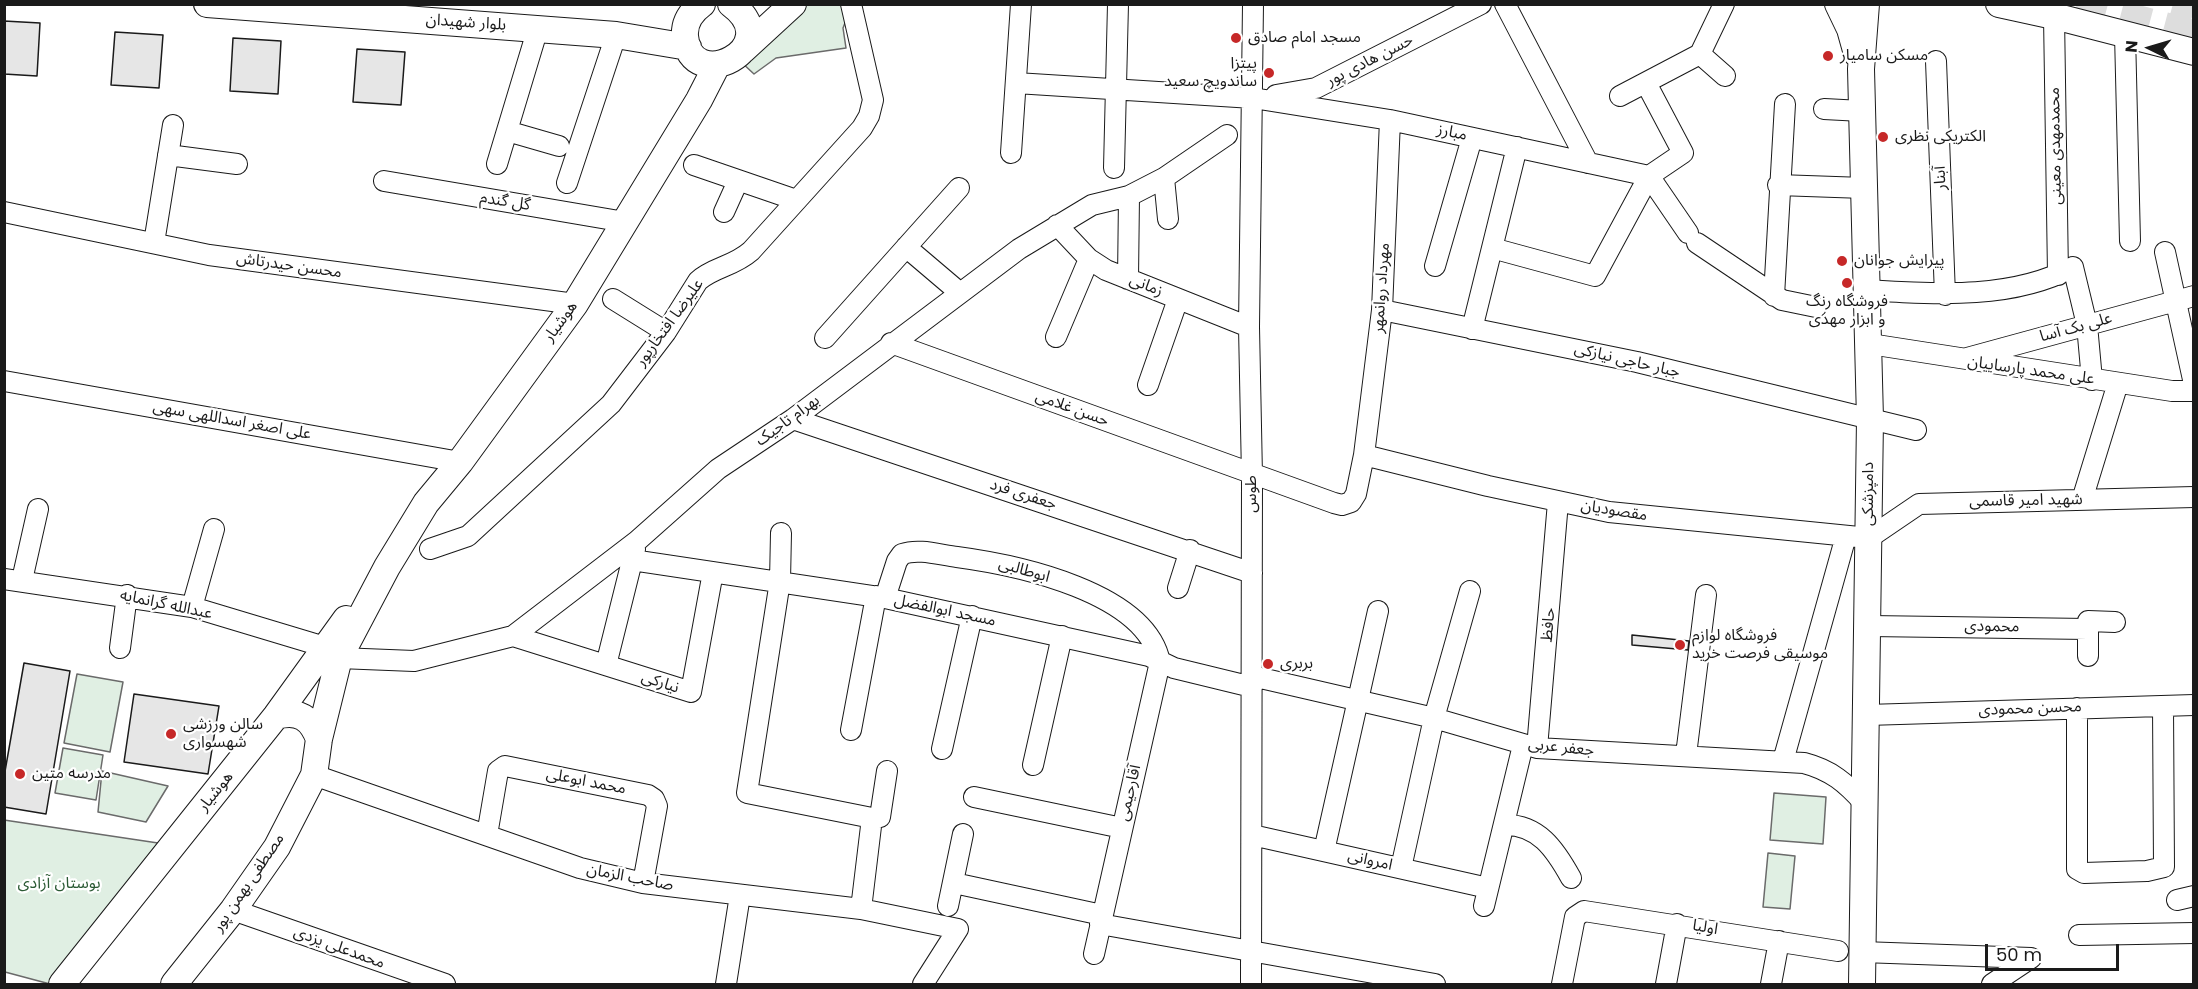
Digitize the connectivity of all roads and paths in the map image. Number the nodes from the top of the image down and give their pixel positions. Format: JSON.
{"nodes":[{"id":1,"x":207,"y":4,"type":"edge"},
{"id":2,"x":702,"y":4,"type":"edge"},
{"id":3,"x":731,"y":4,"type":"edge"},
{"id":4,"x":793,"y":4,"type":"edge"},
{"id":5,"x":851,"y":4,"type":"edge"},
{"id":6,"x":1021,"y":4,"type":"edge"},
{"id":7,"x":1118,"y":4,"type":"edge"},
{"id":8,"x":1253,"y":4,"type":"edge"},
{"id":9,"x":1481,"y":4,"type":"edge"},
{"id":10,"x":1505,"y":4,"type":"edge"},
{"id":11,"x":1724,"y":4,"type":"edge"},
{"id":12,"x":1838,"y":4,"type":"edge"},
{"id":13,"x":1866,"y":4,"type":"edge"},
{"id":14,"x":1999,"y":4,"type":"edge"},
{"id":15,"x":2054,"y":16,"type":"junction"},
{"id":16,"x":538,"y":28,"type":"junction"},
{"id":17,"x":2125,"y":34,"type":"junction"},
{"id":18,"x":616,"y":35,"type":"junction"},
{"id":19,"x":688,"y":47,"type":"junction"},
{"id":20,"x":743,"y":50,"type":"junction"},
{"id":21,"x":2193,"y":52,"type":"edge"},
{"id":22,"x":1700,"y":54,"type":"junction"},
{"id":23,"x":1936,"y":61,"type":"dead end"},
{"id":24,"x":717,"y":65,"type":"junction"},
{"id":25,"x":1862,"y":69,"type":"junction"},
{"id":26,"x":1725,"y":76,"type":"dead end"},
{"id":27,"x":1016,"y":83,"type":"junction"},
{"id":28,"x":1646,"y":83,"type":"junction"},
{"id":29,"x":1117,"y":89,"type":"junction"},
{"id":30,"x":1620,"y":96,"type":"dead end"},
{"id":31,"x":1253,"y":98,"type":"junction"},
{"id":32,"x":1785,"y":104,"type":"dead end"},
{"id":33,"x":1824,"y":109,"type":"dead end"},
{"id":34,"x":1862,"y":111,"type":"junction"},
{"id":35,"x":1390,"y":120,"type":"junction"},
{"id":36,"x":173,"y":125,"type":"dead end"},
{"id":37,"x":507,"y":131,"type":"junction"},
{"id":38,"x":1227,"y":135,"type":"dead end"},
{"id":39,"x":1472,"y":138,"type":"junction"},
{"id":40,"x":559,"y":146,"type":"dead end"},
{"id":41,"x":1517,"y":147,"type":"junction"},
{"id":42,"x":1011,"y":153,"type":"dead end"},
{"id":43,"x":168,"y":155,"type":"junction"},
{"id":44,"x":1588,"y":163,"type":"junction"},
{"id":45,"x":237,"y":164,"type":"dead end"},
{"id":46,"x":497,"y":164,"type":"dead end"},
{"id":47,"x":694,"y":165,"type":"dead end"},
{"id":48,"x":1114,"y":168,"type":"dead end"},
{"id":49,"x":1649,"y":176,"type":"junction"},
{"id":50,"x":1164,"y":178,"type":"junction"},
{"id":51,"x":738,"y":181,"type":"junction"},
{"id":52,"x":384,"y":182,"type":"dead end"},
{"id":53,"x":567,"y":183,"type":"dead end"},
{"id":54,"x":1778,"y":185,"type":"junction"},
{"id":55,"x":959,"y":188,"type":"dead end"},
{"id":56,"x":1864,"y":188,"type":"junction"},
{"id":57,"x":1130,"y":196,"type":"junction"},
{"id":58,"x":796,"y":200,"type":"junction"},
{"id":59,"x":4,"y":212,"type":"edge"},
{"id":60,"x":724,"y":212,"type":"dead end"},
{"id":61,"x":1168,"y":219,"type":"dead end"},
{"id":62,"x":625,"y":222,"type":"junction"},
{"id":63,"x":1057,"y":225,"type":"junction"},
{"id":64,"x":2130,"y":241,"type":"dead end"},
{"id":65,"x":154,"y":243,"type":"junction"},
{"id":66,"x":906,"y":247,"type":"junction"},
{"id":67,"x":1492,"y":248,"type":"junction"},
{"id":68,"x":2165,"y":252,"type":"dead end"},
{"id":69,"x":1089,"y":259,"type":"junction"},
{"id":70,"x":1435,"y":266,"type":"dead end"},
{"id":71,"x":2065,"y":271,"type":"junction"},
{"id":72,"x":1128,"y":279,"type":"junction"},
{"id":73,"x":1867,"y":290,"type":"junction"},
{"id":74,"x":959,"y":292,"type":"junction"},
{"id":75,"x":1946,"y":295,"type":"junction"},
{"id":76,"x":1774,"y":296,"type":"junction"},
{"id":77,"x":2184,"y":298,"type":"edge"},
{"id":78,"x":614,"y":299,"type":"dead end"},
{"id":79,"x":1178,"y":299,"type":"junction"},
{"id":80,"x":575,"y":304,"type":"junction"},
{"id":81,"x":1816,"y":307,"type":"dead end"},
{"id":82,"x":1382,"y":310,"type":"junction"},
{"id":83,"x":2086,"y":325,"type":"junction"},
{"id":84,"x":1249,"y":327,"type":"junction"},
{"id":85,"x":1473,"y":329,"type":"junction"},
{"id":86,"x":666,"y":332,"type":"junction"},
{"id":87,"x":1056,"y":337,"type":"dead end"},
{"id":88,"x":825,"y":338,"type":"dead end"},
{"id":89,"x":891,"y":343,"type":"junction"},
{"id":90,"x":1870,"y":344,"type":"junction"},
{"id":91,"x":1959,"y":360,"type":"junction"},
{"id":92,"x":2092,"y":380,"type":"junction"},
{"id":93,"x":4,"y":381,"type":"edge"},
{"id":94,"x":2118,"y":383,"type":"junction"},
{"id":95,"x":1148,"y":384,"type":"dead end"},
{"id":96,"x":2193,"y":384,"type":"edge"},
{"id":97,"x":2193,"y":391,"type":"edge"},
{"id":98,"x":793,"y":419,"type":"junction"},
{"id":99,"x":1870,"y":419,"type":"junction"},
{"id":100,"x":1916,"y":430,"type":"dead end"},
{"id":101,"x":1364,"y":455,"type":"junction"},
{"id":102,"x":460,"y":462,"type":"junction"},
{"id":103,"x":1252,"y":476,"type":"junction"},
{"id":104,"x":2193,"y":497,"type":"edge"},
{"id":105,"x":2082,"y":500,"type":"junction"},
{"id":106,"x":1558,"y":501,"type":"junction"},
{"id":107,"x":38,"y":509,"type":"dead end"},
{"id":108,"x":214,"y":529,"type":"dead end"},
{"id":109,"x":781,"y":533,"type":"dead end"},
{"id":110,"x":1858,"y":537,"type":"junction"},
{"id":111,"x":430,"y":549,"type":"dead end"},
{"id":112,"x":634,"y":550,"type":"junction"},
{"id":113,"x":1190,"y":550,"type":"junction"},
{"id":114,"x":713,"y":572,"type":"junction"},
{"id":115,"x":1252,"y":573,"type":"junction"},
{"id":116,"x":13,"y":579,"type":"edge"},
{"id":117,"x":780,"y":581,"type":"junction"},
{"id":118,"x":1178,"y":588,"type":"dead end"},
{"id":119,"x":1470,"y":591,"type":"dead end"},
{"id":120,"x":1706,"y":595,"type":"dead end"},
{"id":121,"x":127,"y":596,"type":"junction"},
{"id":122,"x":881,"y":597,"type":"junction"},
{"id":123,"x":192,"y":607,"type":"junction"},
{"id":124,"x":1378,"y":612,"type":"dead end"},
{"id":125,"x":972,"y":616,"type":"junction"},
{"id":126,"x":2115,"y":622,"type":"dead end"},
{"id":127,"x":1869,"y":626,"type":"junction"},
{"id":128,"x":2088,"y":629,"type":"junction"},
{"id":129,"x":513,"y":636,"type":"junction"},
{"id":130,"x":1062,"y":636,"type":"junction"},
{"id":131,"x":120,"y":648,"type":"dead end"},
{"id":132,"x":332,"y":653,"type":"junction"},
{"id":133,"x":2088,"y":656,"type":"dead end"},
{"id":134,"x":1160,"y":662,"type":"junction"},
{"id":135,"x":606,"y":665,"type":"junction"},
{"id":136,"x":1252,"y":681,"type":"junction"},
{"id":137,"x":1359,"y":699,"type":"junction"},
{"id":138,"x":2193,"y":705,"type":"edge"},
{"id":139,"x":2163,"y":706,"type":"junction"},
{"id":140,"x":2077,"y":708,"type":"junction"},
{"id":141,"x":1867,"y":715,"type":"junction"},
{"id":142,"x":276,"y":716,"type":"junction"},
{"id":143,"x":1434,"y":718,"type":"junction"},
{"id":144,"x":851,"y":730,"type":"dead end"},
{"id":145,"x":320,"y":740,"type":"junction"},
{"id":146,"x":1530,"y":746,"type":"junction"},
{"id":147,"x":942,"y":749,"type":"dead end"},
{"id":148,"x":1686,"y":756,"type":"junction"},
{"id":149,"x":1783,"y":761,"type":"junction"},
{"id":150,"x":1033,"y":765,"type":"dead end"},
{"id":151,"x":887,"y":771,"type":"dead end"},
{"id":152,"x":314,"y":775,"type":"junction"},
{"id":153,"x":974,"y":797,"type":"dead end"},
{"id":154,"x":1864,"y":803,"type":"junction"},
{"id":155,"x":872,"y":818,"type":"junction"},
{"id":156,"x":1503,"y":825,"type":"junction"},
{"id":157,"x":1122,"y":828,"type":"junction"},
{"id":158,"x":963,"y":834,"type":"dead end"},
{"id":159,"x":487,"y":835,"type":"junction"},
{"id":160,"x":1252,"y":835,"type":"junction"},
{"id":161,"x":1324,"y":850,"type":"junction"},
{"id":162,"x":1401,"y":868,"type":"junction"},
{"id":163,"x":1571,"y":878,"type":"dead end"},
{"id":164,"x":643,"y":883,"type":"junction"},
{"id":165,"x":954,"y":883,"type":"junction"},
{"id":166,"x":740,"y":894,"type":"junction"},
{"id":167,"x":1486,"y":897,"type":"joint"},
{"id":168,"x":948,"y":906,"type":"dead end"},
{"id":169,"x":861,"y":909,"type":"junction"},
{"id":170,"x":234,"y":910,"type":"junction"},
{"id":171,"x":1101,"y":920,"type":"junction"},
{"id":172,"x":1677,"y":924,"type":"junction"},
{"id":173,"x":2193,"y":933,"type":"edge"},
{"id":174,"x":2079,"y":935,"type":"dead end"},
{"id":175,"x":1779,"y":941,"type":"junction"},
{"id":176,"x":1251,"y":949,"type":"junction"},
{"id":177,"x":1850,"y":952,"type":"junction"},
{"id":178,"x":1094,"y":954,"type":"dead end"},
{"id":179,"x":1364,"y":977,"type":"edge"},
{"id":180,"x":931,"y":983,"type":"edge"},
{"id":181,"x":62,"y":984,"type":"edge"},
{"id":182,"x":174,"y":984,"type":"edge"},
{"id":183,"x":445,"y":984,"type":"edge"},
{"id":184,"x":726,"y":984,"type":"edge"},
{"id":185,"x":1251,"y":984,"type":"edge"},
{"id":186,"x":1435,"y":984,"type":"edge"},
{"id":187,"x":1562,"y":984,"type":"edge"},
{"id":188,"x":1666,"y":984,"type":"edge"},
{"id":189,"x":1771,"y":984,"type":"edge"},
{"id":190,"x":1862,"y":984,"type":"edge"},
{"id":191,"x":1992,"y":984,"type":"edge"}],
"edges":[{"from":1,"to":16,"type":"main road","name":"بلوار شهیدان"},
{"from":2,"to":19,"type":"main road"},
{"from":3,"to":20,"type":"main road"},
{"from":4,"to":20,"type":"main road"},
{"from":5,"to":58,"type":"street","name":"علیرضا افتخارپور"},
{"from":6,"to":27,"type":"street"},
{"from":7,"to":29,"type":"street"},
{"from":8,"to":31,"type":"street","name":"طوس"},
{"from":9,"to":31,"type":"street","name":"حسن هادی پور"},
{"from":10,"to":44,"type":"street"},
{"from":11,"to":22,"type":"street"},
{"from":12,"to":25,"type":"main road"},
{"from":13,"to":25,"type":"main road","name":"دامپزشکی"},
{"from":14,"to":15,"type":"main road"},
{"from":15,"to":17,"type":"main road"},
{"from":15,"to":71,"type":"street","name":"محمدمهدی معینی"},
{"from":16,"to":18,"type":"main road","name":"بلوار شهیدان"},
{"from":16,"to":37,"type":"street"},
{"from":17,"to":21,"type":"main road"},
{"from":17,"to":64,"type":"street"},
{"from":18,"to":19,"type":"main road","name":"بلوار شهیدان"},
{"from":18,"to":53,"type":"street"},
{"from":19,"to":24,"type":"main road"},
{"from":20,"to":24,"type":"main road"},
{"from":22,"to":26,"type":"street"},
{"from":22,"to":28,"type":"street"},
{"from":23,"to":75,"type":"street","name":"آبنار"},
{"from":24,"to":62,"type":"main road","name":"هوشیار"},
{"from":25,"to":34,"type":"main road","name":"دامپزشکی"},
{"from":27,"to":29,"type":"street"},
{"from":27,"to":42,"type":"street"},
{"from":28,"to":30,"type":"street"},
{"from":28,"to":49,"type":"street"},
{"from":29,"to":31,"type":"street"},
{"from":29,"to":48,"type":"street"},
{"from":31,"to":35,"type":"street","name":"مبارز"},
{"from":31,"to":84,"type":"street","name":"طوس"},
{"from":32,"to":54,"type":"street"},
{"from":33,"to":34,"type":"street"},
{"from":34,"to":56,"type":"main road","name":"دامپزشکی"},
{"from":35,"to":39,"type":"street","name":"مبارز"},
{"from":35,"to":82,"type":"street","name":"مهرداد روانمهر"},
{"from":36,"to":43,"type":"street"},
{"from":37,"to":40,"type":"street"},
{"from":37,"to":46,"type":"street"},
{"from":38,"to":50,"type":"street","name":"بهرام تاجیک"},
{"from":39,"to":41,"type":"street","name":"مبارز"},
{"from":39,"to":70,"type":"street"},
{"from":41,"to":44,"type":"street","name":"مبارز"},
{"from":41,"to":67,"type":"street"},
{"from":43,"to":45,"type":"street"},
{"from":43,"to":65,"type":"street"},
{"from":44,"to":49,"type":"street","name":"مبارز"},
{"from":47,"to":51,"type":"street"},
{"from":49,"to":67,"type":"street"},
{"from":49,"to":76,"type":"street"},
{"from":50,"to":57,"type":"street","name":"بهرام تاجیک"},
{"from":50,"to":61,"type":"street"},
{"from":51,"to":58,"type":"street"},
{"from":51,"to":60,"type":"street"},
{"from":52,"to":62,"type":"street","name":"گل گندم"},
{"from":54,"to":56,"type":"street"},
{"from":54,"to":76,"type":"street"},
{"from":55,"to":66,"type":"street"},
{"from":56,"to":73,"type":"main road","name":"دامپزشکی"},
{"from":57,"to":63,"type":"street","name":"بهرام تاجیک"},
{"from":57,"to":72,"type":"street"},
{"from":58,"to":86,"type":"street","name":"علیرضا افتخارپور"},
{"from":59,"to":65,"type":"street","name":"محسن حیدرتاش"},
{"from":62,"to":80,"type":"main road","name":"هوشیار"},
{"from":63,"to":69,"type":"street","name":"زمانی"},
{"from":63,"to":74,"type":"street","name":"بهرام تاجیک"},
{"from":65,"to":80,"type":"street","name":"محسن حیدرتاش"},
{"from":66,"to":74,"type":"street"},
{"from":66,"to":88,"type":"street"},
{"from":67,"to":85,"type":"street"},
{"from":68,"to":77,"type":"street"},
{"from":69,"to":72,"type":"street","name":"زمانی"},
{"from":69,"to":87,"type":"street"},
{"from":71,"to":75,"type":"street"},
{"from":71,"to":83,"type":"street","name":"محمدمهدی معینی"},
{"from":72,"to":79,"type":"street","name":"زمانی"},
{"from":73,"to":75,"type":"street"},
{"from":73,"to":90,"type":"main road","name":"دامپزشکی"},
{"from":74,"to":89,"type":"street","name":"بهرام تاجیک"},
{"from":76,"to":81,"type":"street"},
{"from":77,"to":83,"type":"street","name":"علی بک آسا"},
{"from":77,"to":96,"type":"street"},
{"from":78,"to":86,"type":"street"},
{"from":79,"to":84,"type":"street","name":"زمانی"},
{"from":79,"to":95,"type":"street"},
{"from":80,"to":102,"type":"main road","name":"هوشیار"},
{"from":82,"to":85,"type":"street","name":"جبار حاجی نیازکی"},
{"from":82,"to":101,"type":"street","name":"مهرداد روانمهر"},
{"from":83,"to":91,"type":"street","name":"علی بک آسا"},
{"from":83,"to":92,"type":"street","name":"محمدمهدی معینی"},
{"from":84,"to":103,"type":"street","name":"طوس"},
{"from":85,"to":99,"type":"street","name":"جبار حاجی نیازکی"},
{"from":86,"to":111,"type":"street","name":"علیرضا افتخارپور"},
{"from":89,"to":98,"type":"street","name":"بهرام تاجیک"},
{"from":89,"to":103,"type":"street","name":"حسن غلامی"},
{"from":90,"to":91,"type":"street","name":"علی محمد پارساییان"},
{"from":90,"to":99,"type":"main road","name":"دامپزشکی"},
{"from":91,"to":92,"type":"street","name":"علی محمد پارساییان"},
{"from":92,"to":94,"type":"street","name":"علی محمد پارساییان"},
{"from":93,"to":102,"type":"street","name":"علی اصغر اسداللهی سهی"},
{"from":94,"to":97,"type":"street","name":"علی محمد پارساییان"},
{"from":94,"to":105,"type":"street"},
{"from":98,"to":112,"type":"street","name":"بهرام تاجیک"},
{"from":98,"to":113,"type":"street","name":"جعفری فرد"},
{"from":99,"to":100,"type":"street","name":"جبار حاجی نیازکی"},
{"from":99,"to":110,"type":"main road","name":"دامپزشکی"},
{"from":101,"to":103,"type":"street","name":"مهرداد روانمهر"},
{"from":101,"to":106,"type":"street","name":"مقصودیان"},
{"from":102,"to":132,"type":"main road","name":"هوشیار"},
{"from":103,"to":115,"type":"street","name":"طوس"},
{"from":104,"to":105,"type":"street","name":"شهید امیر قاسمی"},
{"from":105,"to":110,"type":"street","name":"شهید امیر قاسمی"},
{"from":106,"to":110,"type":"street","name":"مقصودیان"},
{"from":106,"to":146,"type":"street","name":"حافظ"},
{"from":107,"to":116,"type":"street"},
{"from":108,"to":123,"type":"street"},
{"from":109,"to":117,"type":"street"},
{"from":110,"to":127,"type":"main road","name":"دامپزشکی"},
{"from":110,"to":149,"type":"street"},
{"from":112,"to":114,"type":"street","name":"مسجد ابوالفضل"},
{"from":112,"to":129,"type":"street","name":"بهرام تاجیک"},
{"from":112,"to":135,"type":"street"},
{"from":113,"to":115,"type":"street","name":"جعفری فرد"},
{"from":113,"to":118,"type":"street"},
{"from":114,"to":117,"type":"street","name":"مسجد ابوالفضل"},
{"from":114,"to":135,"type":"street","name":"نیارکی"},
{"from":115,"to":136,"type":"street","name":"طوس"},
{"from":116,"to":121,"type":"street","name":"عبدالله گرانمایه"},
{"from":117,"to":122,"type":"street","name":"مسجد ابوالفضل"},
{"from":117,"to":155,"type":"street"},
{"from":119,"to":143,"type":"street"},
{"from":120,"to":148,"type":"street"},
{"from":121,"to":123,"type":"street","name":"عبدالله گرانمایه"},
{"from":121,"to":131,"type":"street"},
{"from":122,"to":125,"type":"street","name":"مسجد ابوالفضل"},
{"from":122,"to":134,"type":"street","name":"ابوطالبی"},
{"from":122,"to":144,"type":"street"},
{"from":123,"to":132,"type":"street","name":"عبدالله گرانمایه"},
{"from":124,"to":137,"type":"street"},
{"from":125,"to":130,"type":"street","name":"مسجد ابوالفضل"},
{"from":125,"to":147,"type":"street"},
{"from":126,"to":128,"type":"street","name":"محمودی"},
{"from":127,"to":128,"type":"street","name":"محمودی"},
{"from":127,"to":141,"type":"main road","name":"دامپزشکی"},
{"from":128,"to":133,"type":"street"},
{"from":129,"to":132,"type":"street","name":"بهرام تاجیک"},
{"from":129,"to":135,"type":"street","name":"نیارکی"},
{"from":130,"to":134,"type":"street","name":"مسجد ابوالفضل"},
{"from":130,"to":150,"type":"street"},
{"from":132,"to":142,"type":"main road","name":"هوشیار"},
{"from":132,"to":145,"type":"main road","name":"مصطفی بهمن پور"},
{"from":134,"to":136,"type":"street","name":"مسجد ابوالفضل"},
{"from":134,"to":157,"type":"street","name":"آقارحیمی"},
{"from":136,"to":137,"type":"street","name":"جعفر عربی"},
{"from":136,"to":160,"type":"street","name":"طوس"},
{"from":137,"to":143,"type":"street","name":"جعفر عربی"},
{"from":137,"to":161,"type":"street"},
{"from":138,"to":139,"type":"street","name":"محسن محمودی"},
{"from":139,"to":140,"type":"street","name":"محسن محمودی"},
{"from":139,"to":140,"type":"street"},
{"from":140,"to":141,"type":"street","name":"محسن محمودی"},
{"from":141,"to":154,"type":"main road","name":"دامپزشکی"},
{"from":142,"to":145,"type":"main road"},
{"from":142,"to":181,"type":"main road","name":"هوشیار"},
{"from":143,"to":146,"type":"street","name":"جعفر عربی"},
{"from":143,"to":162,"type":"street"},
{"from":145,"to":152,"type":"main road","name":"مصطفی بهمن پور"},
{"from":146,"to":148,"type":"street","name":"جعفر عربی"},
{"from":146,"to":156,"type":"street","name":"حافظ"},
{"from":148,"to":149,"type":"street","name":"جعفر عربی"},
{"from":149,"to":154,"type":"street","name":"جعفر عربی"},
{"from":151,"to":155,"type":"street"},
{"from":152,"to":159,"type":"street","name":"صاحب الزمان"},
{"from":152,"to":170,"type":"main road","name":"مصطفی بهمن پور"},
{"from":153,"to":157,"type":"street"},
{"from":154,"to":177,"type":"main road","name":"دامپزشکی"},
{"from":155,"to":169,"type":"street"},
{"from":156,"to":163,"type":"street"},
{"from":156,"to":167,"type":"street","name":"حافظ"},
{"from":157,"to":171,"type":"street","name":"آقارحیمی"},
{"from":158,"to":165,"type":"street"},
{"from":159,"to":164,"type":"street","name":"صاحب الزمان"},
{"from":159,"to":164,"type":"street","name":"محمد ابوعلی"},
{"from":160,"to":161,"type":"street","name":"امروانی"},
{"from":160,"to":176,"type":"street","name":"طوس"},
{"from":161,"to":162,"type":"street","name":"امروانی"},
{"from":162,"to":167,"type":"street","name":"امروانی"},
{"from":164,"to":166,"type":"street","name":"صاحب الزمان"},
{"from":165,"to":168,"type":"street"},
{"from":165,"to":171,"type":"street"},
{"from":166,"to":169,"type":"street","name":"صاحب الزمان"},
{"from":166,"to":184,"type":"street"},
{"from":169,"to":180,"type":"street","name":"صاحب الزمان"},
{"from":170,"to":182,"type":"main road","name":"مصطفی بهمن پور"},
{"from":170,"to":183,"type":"street","name":"محمدعلی یزدی"},
{"from":171,"to":176,"type":"street"},
{"from":171,"to":178,"type":"street","name":"آقارحیمی"},
{"from":172,"to":175,"type":"street","name":"اولیا"},
{"from":172,"to":187,"type":"street","name":"اولیا"},
{"from":172,"to":188,"type":"street"},
{"from":173,"to":174,"type":"street"},
{"from":175,"to":177,"type":"street","name":"اولیا"},
{"from":175,"to":189,"type":"street"},
{"from":176,"to":179,"type":"street"},
{"from":176,"to":185,"type":"street","name":"طوس"},
{"from":177,"to":190,"type":"main road","name":"دامپزشکی"},
{"from":177,"to":191,"type":"street","name":"اولیا"},
{"from":179,"to":186,"type":"street"}]}
